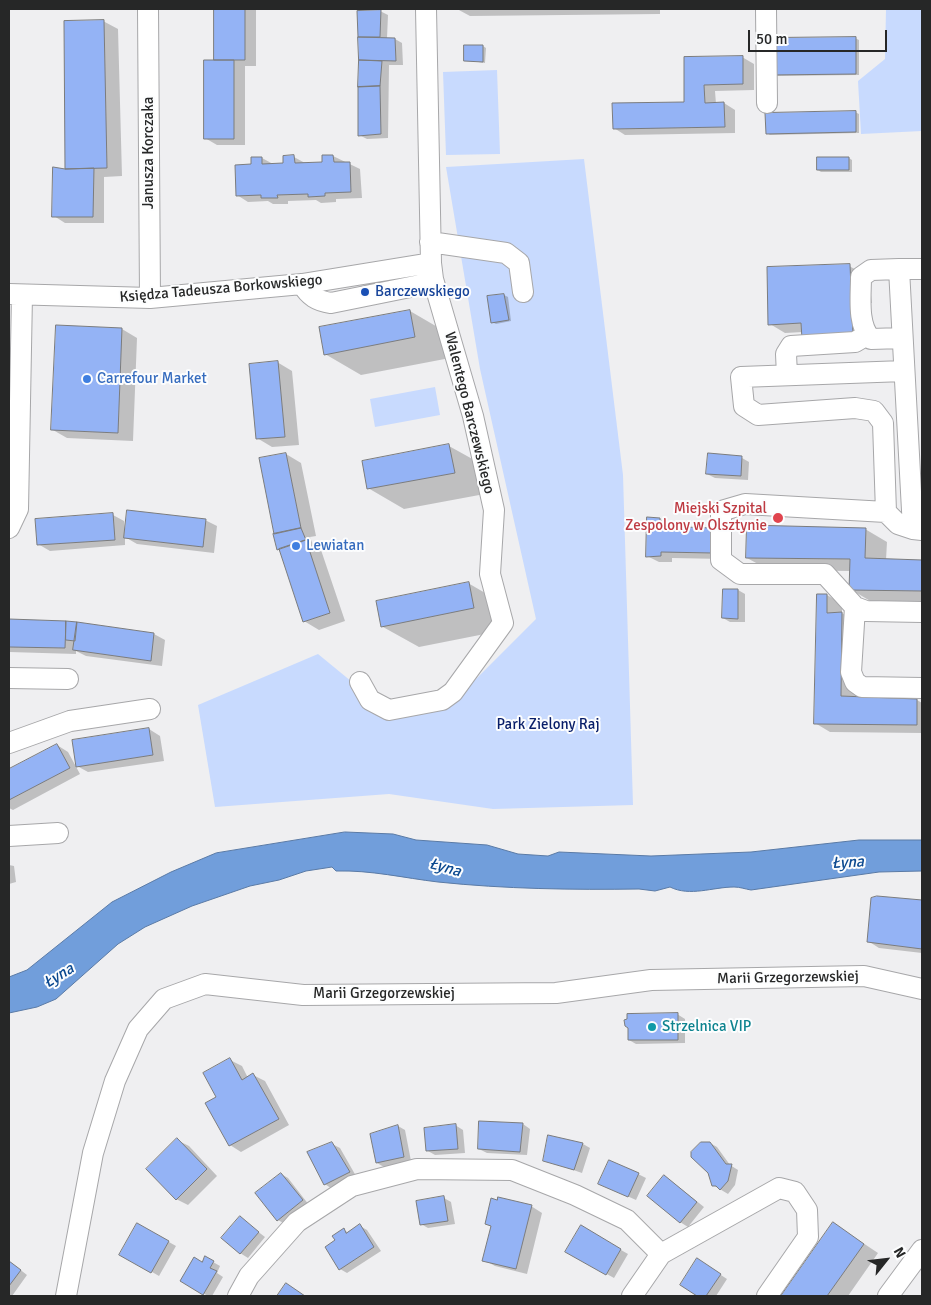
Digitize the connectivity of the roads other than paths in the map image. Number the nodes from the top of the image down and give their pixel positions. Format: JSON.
{"nodes":[{"id":1,"x":148,"y":9,"type":"edge"},
{"id":2,"x":426,"y":9,"type":"edge"},
{"id":3,"x":766,"y":9,"type":"edge"},
{"id":4,"x":767,"y":103,"type":"dead end"},
{"id":5,"x":430,"y":242,"type":"junction"},
{"id":6,"x":899,"y":268,"type":"junction"},
{"id":7,"x":922,"y":268,"type":"edge"},
{"id":8,"x":432,"y":271,"type":"junction"},
{"id":9,"x":522,"y":292,"type":"dead end"},
{"id":10,"x":15,"y":294,"type":"edge"},
{"id":11,"x":150,"y":298,"type":"junction"},
{"id":12,"x":867,"y":335,"type":"junction"},
{"id":13,"x":902,"y":338,"type":"junction"},
{"id":14,"x":904,"y":371,"type":"junction"},
{"id":15,"x":788,"y":375,"type":"junction"},
{"id":16,"x":886,"y":512,"type":"junction"},
{"id":17,"x":9,"y":528,"type":"edge"},
{"id":18,"x":918,"y":529,"type":"edge"},
{"id":19,"x":855,"y":608,"type":"junction"},
{"id":20,"x":922,"y":612,"type":"edge"},
{"id":21,"x":9,"y":678,"type":"edge"},
{"id":22,"x":68,"y":680,"type":"dead end"},
{"id":23,"x":360,"y":682,"type":"dead end"},
{"id":24,"x":922,"y":688,"type":"edge"},
{"id":25,"x":150,"y":709,"type":"dead end"},
{"id":26,"x":9,"y":743,"type":"edge"},
{"id":27,"x":58,"y":833,"type":"dead end"},
{"id":28,"x":9,"y":836,"type":"edge"},
{"id":29,"x":922,"y":988,"type":"edge"},
{"id":30,"x":922,"y":1250,"type":"edge"},
{"id":31,"x":661,"y":1254,"type":"junction"},
{"id":32,"x":66,"y":1296,"type":"edge"},
{"id":33,"x":238,"y":1296,"type":"edge"},
{"id":34,"x":632,"y":1296,"type":"edge"},
{"id":35,"x":767,"y":1296,"type":"edge"},
{"id":36,"x":888,"y":1296,"type":"edge"}],
"edges":[{"from":1,"to":11,"type":"street","name":"Janusza Korczaka"},
{"from":2,"to":5,"type":"street","name":"Walentego Barczewskiego"},
{"from":3,"to":4,"type":"street"},
{"from":5,"to":8,"type":"street","name":"Walentego Barczewskiego"},
{"from":5,"to":9,"type":"street"},
{"from":6,"to":7,"type":"street"},
{"from":6,"to":12,"type":"street"},
{"from":6,"to":13,"type":"street"},
{"from":8,"to":11,"type":"street","name":"Księdza Tadeusza Borkowskiego"},
{"from":8,"to":23,"type":"street","name":"Walentego Barczewskiego"},
{"from":10,"to":11,"type":"street","name":"Księdza Tadeusza Borkowskiego"},
{"from":10,"to":17,"type":"street"},
{"from":12,"to":13,"type":"street"},
{"from":12,"to":15,"type":"street"},
{"from":13,"to":14,"type":"street"},
{"from":14,"to":15,"type":"street"},
{"from":14,"to":18,"type":"street"},
{"from":15,"to":16,"type":"street"},
{"from":16,"to":18,"type":"street"},
{"from":16,"to":19,"type":"street"},
{"from":19,"to":20,"type":"street"},
{"from":19,"to":24,"type":"street"},
{"from":21,"to":22,"type":"street"},
{"from":25,"to":26,"type":"street"},
{"from":27,"to":28,"type":"street"},
{"from":29,"to":32,"type":"street","name":"Marii Grzegorzewskiej"},
{"from":30,"to":36,"type":"street"},
{"from":31,"to":33,"type":"street"},
{"from":31,"to":34,"type":"street"},
{"from":31,"to":35,"type":"street"}]}
